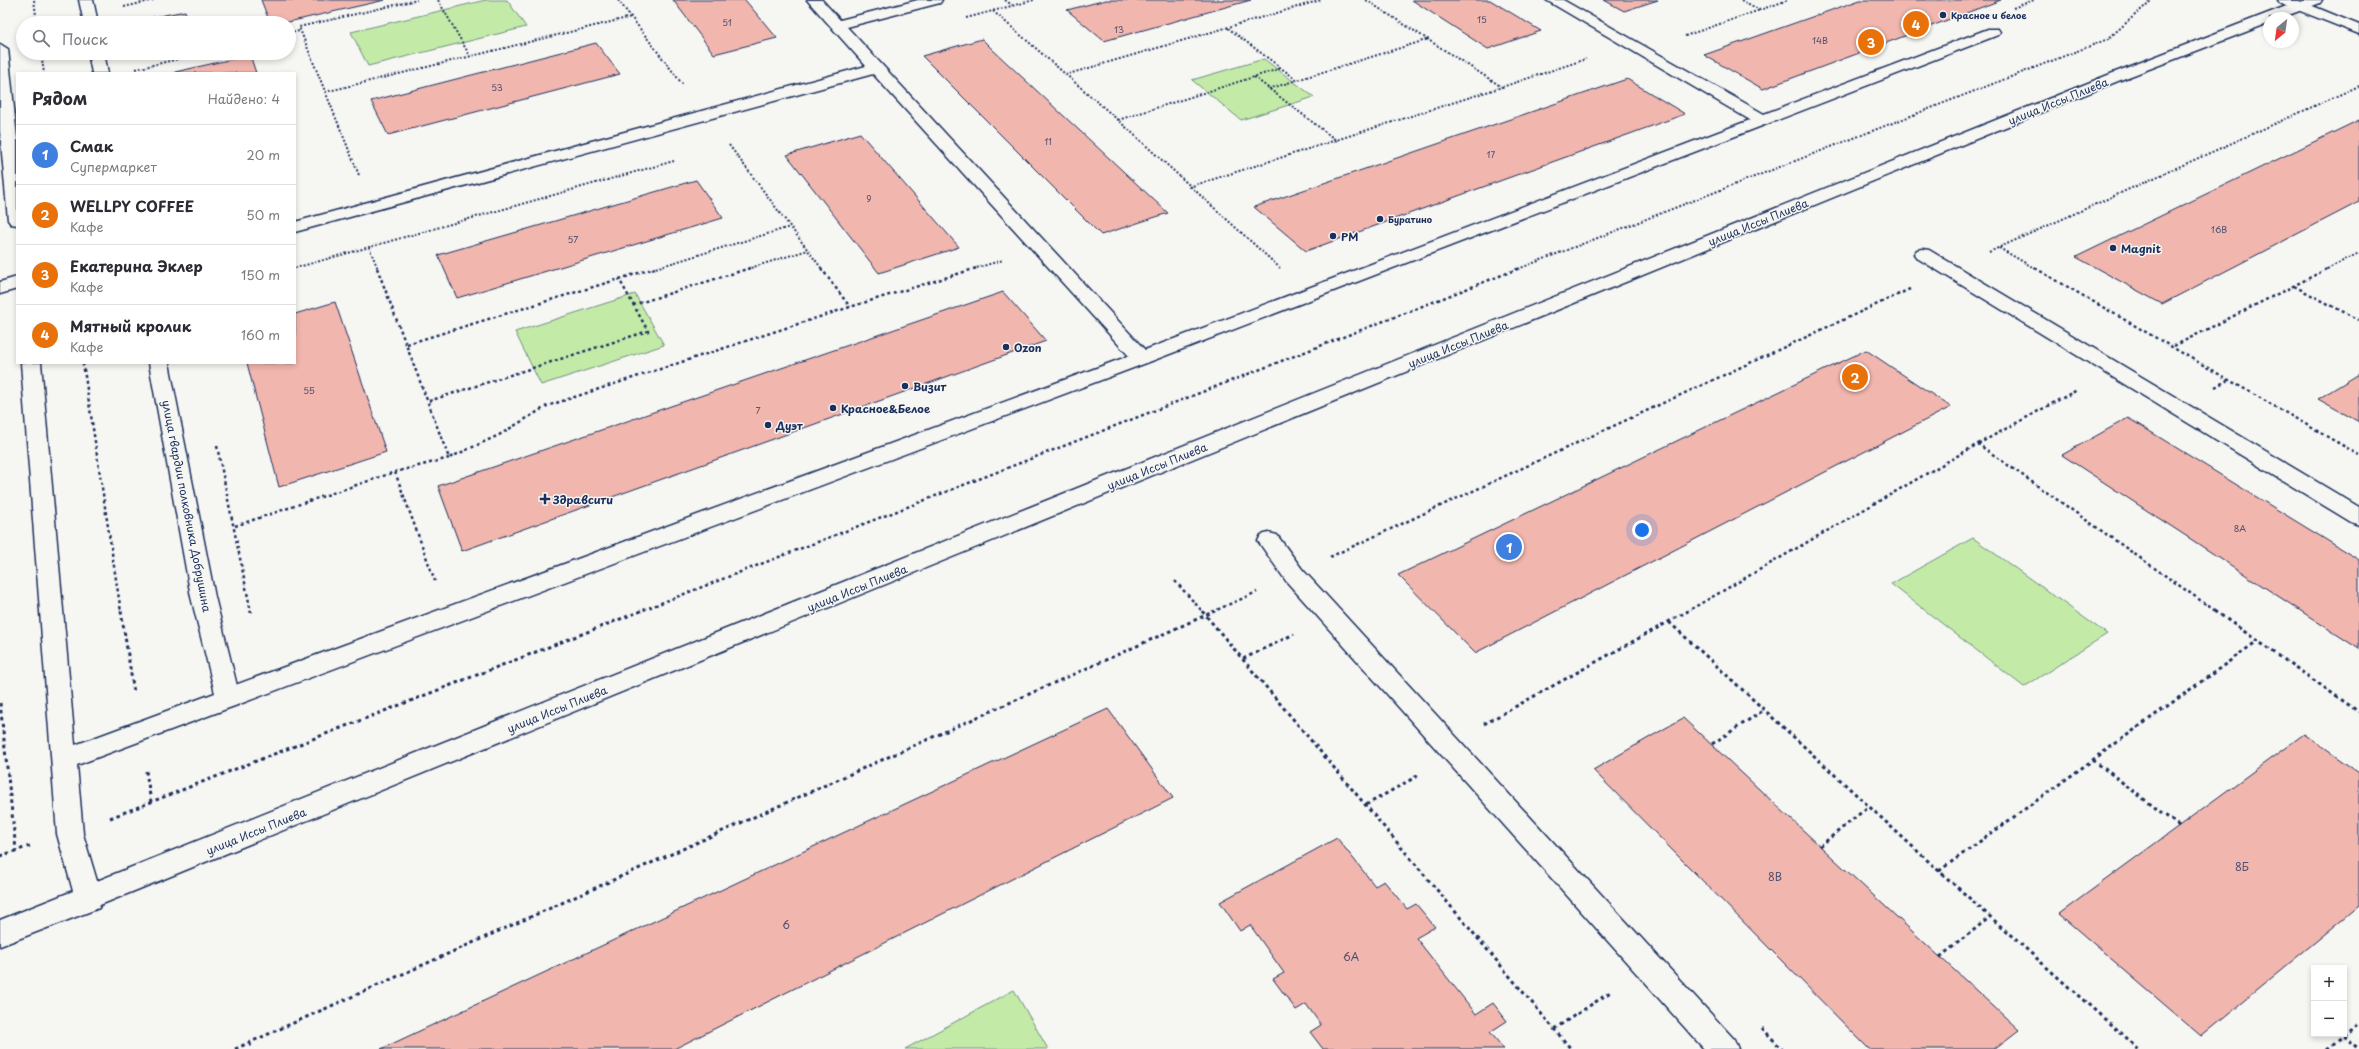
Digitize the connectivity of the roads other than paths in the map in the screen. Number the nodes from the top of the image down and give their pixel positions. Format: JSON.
{"nodes":[{"id":1,"x":86,"y":0,"type":"edge"},
{"id":2,"x":814,"y":0,"type":"edge"},
{"id":3,"x":935,"y":0,"type":"edge"},
{"id":4,"x":1553,"y":0,"type":"edge"},
{"id":5,"x":2300,"y":2,"type":"edge"},
{"id":6,"x":89,"y":16,"type":"edge"},
{"id":7,"x":837,"y":25,"type":"junction"},
{"id":8,"x":2359,"y":30,"type":"edge"},
{"id":9,"x":1992,"y":32,"type":"dead end"},
{"id":10,"x":0,"y":49,"type":"edge"},
{"id":11,"x":97,"y":60,"type":"edge"},
{"id":12,"x":876,"y":68,"type":"junction"},
{"id":13,"x":100,"y":72,"type":"edge"},
{"id":14,"x":1762,"y":120,"type":"junction"},
{"id":15,"x":14,"y":170,"type":"edge"},
{"id":16,"x":16,"y":203,"type":"edge"},
{"id":17,"x":296,"y":227,"type":"edge"},
{"id":18,"x":1923,"y":254,"type":"dead end"},
{"id":19,"x":16,"y":283,"type":"edge"},
{"id":20,"x":0,"y":288,"type":"edge"},
{"id":21,"x":1142,"y":358,"type":"junction"},
{"id":22,"x":31,"y":364,"type":"edge"},
{"id":23,"x":159,"y":364,"type":"edge"},
{"id":24,"x":2359,"y":517,"type":"edge"},
{"id":25,"x":1269,"y":541,"type":"dead end"},
{"id":26,"x":228,"y":698,"type":"junction"},
{"id":27,"x":65,"y":759,"type":"junction"},
{"id":28,"x":89,"y":899,"type":"junction"},
{"id":29,"x":0,"y":933,"type":"edge"},
{"id":30,"x":1723,"y":1049,"type":"edge"}],
"edges":[{"from":1,"to":6,"type":"street"},
{"from":2,"to":7,"type":"street"},
{"from":3,"to":7,"type":"street"},
{"from":4,"to":14,"type":"street"},
{"from":5,"to":8,"type":"street"},
{"from":5,"to":28,"type":"street","name":"улица Иссы Плиева"},
{"from":7,"to":12,"type":"street"},
{"from":9,"to":14,"type":"street"},
{"from":10,"to":15,"type":"street"},
{"from":11,"to":13,"type":"street"},
{"from":12,"to":17,"type":"street"},
{"from":12,"to":21,"type":"street"},
{"from":14,"to":21,"type":"street"},
{"from":15,"to":16,"type":"street"},
{"from":18,"to":24,"type":"street"},
{"from":19,"to":20,"type":"street"},
{"from":21,"to":26,"type":"street"},
{"from":22,"to":27,"type":"street"},
{"from":23,"to":26,"type":"street","name":"улица гвардии полковника Добрушина"},
{"from":25,"to":30,"type":"street"},
{"from":26,"to":27,"type":"street"},
{"from":27,"to":28,"type":"street"},
{"from":28,"to":29,"type":"street","name":"улица Иссы Плиева"}]}
